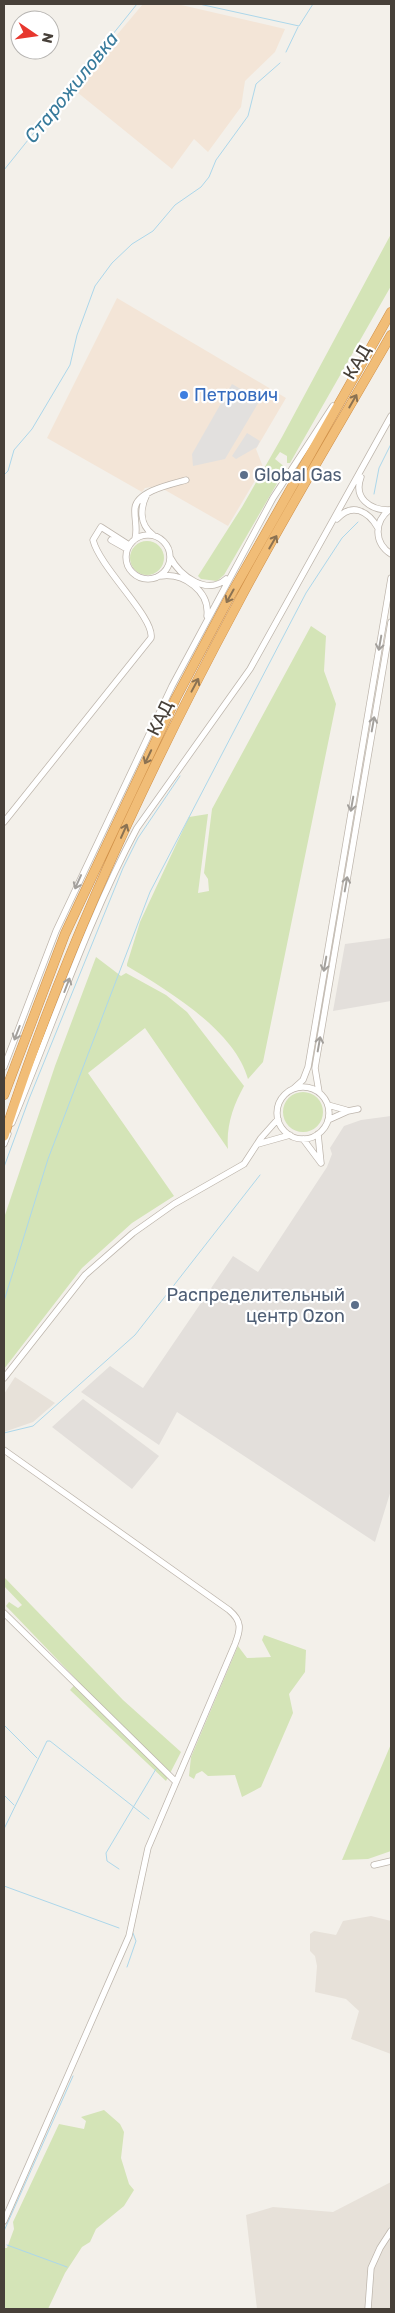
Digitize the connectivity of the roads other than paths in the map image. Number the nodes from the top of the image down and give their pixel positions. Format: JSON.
{"nodes":[{"id":1,"x":391,"y":312,"type":"edge"},
{"id":2,"x":391,"y":335,"type":"edge"},
{"id":3,"x":366,"y":356,"type":"junction"},
{"id":4,"x":391,"y":416,"type":"edge"},
{"id":5,"x":368,"y":459,"type":"junction"},
{"id":6,"x":186,"y":480,"type":"dead end"},
{"id":7,"x":147,"y":494,"type":"junction"},
{"id":8,"x":390,"y":509,"type":"edge"},
{"id":9,"x":329,"y":528,"type":"junction"},
{"id":10,"x":378,"y":528,"type":"junction"},
{"id":11,"x":154,"y":536,"type":"junction"},
{"id":12,"x":111,"y":540,"type":"dead end"},
{"id":13,"x":134,"y":540,"type":"junction"},
{"id":14,"x":128,"y":547,"type":"junction"},
{"id":15,"x":388,"y":552,"type":"edge"},
{"id":16,"x":170,"y":557,"type":"junction"},
{"id":17,"x":391,"y":561,"type":"edge"},
{"id":18,"x":231,"y":574,"type":"junction"},
{"id":19,"x":159,"y":577,"type":"junction"},
{"id":20,"x":391,"y":578,"type":"edge"},
{"id":21,"x":207,"y":618,"type":"junction"},
{"id":22,"x":391,"y":622,"type":"edge"},
{"id":23,"x":4,"y":822,"type":"edge"},
{"id":24,"x":4,"y":1067,"type":"edge"},
{"id":25,"x":293,"y":1089,"type":"junction"},
{"id":26,"x":319,"y":1092,"type":"junction"},
{"id":27,"x":4,"y":1095,"type":"edge"},
{"id":28,"x":328,"y":1105,"type":"junction"},
{"id":29,"x":358,"y":1109,"type":"dead end"},
{"id":30,"x":348,"y":1111,"type":"junction"},
{"id":31,"x":278,"y":1118,"type":"junction"},
{"id":32,"x":328,"y":1120,"type":"junction"},
{"id":33,"x":318,"y":1134,"type":"junction"},
{"id":34,"x":290,"y":1135,"type":"junction"},
{"id":35,"x":4,"y":1136,"type":"edge"},
{"id":36,"x":303,"y":1138,"type":"junction"},
{"id":37,"x":4,"y":1144,"type":"edge"},
{"id":38,"x":258,"y":1144,"type":"junction"},
{"id":39,"x":4,"y":1378,"type":"edge"},
{"id":40,"x":4,"y":1450,"type":"edge"},
{"id":41,"x":4,"y":1613,"type":"edge"},
{"id":42,"x":175,"y":1781,"type":"junction"},
{"id":43,"x":391,"y":1861,"type":"edge"},
{"id":44,"x":374,"y":1865,"type":"dead end"},
{"id":45,"x":4,"y":2221,"type":"edge"},
{"id":46,"x":391,"y":2231,"type":"edge"},
{"id":47,"x":368,"y":2309,"type":"edge"}],
"edges":[{"from":1,"to":3,"type":"highway","name":"КАД"},
{"from":35,"to":2,"type":"highway","name":"КАД","one_way":true},
{"from":3,"to":18,"type":"street"},
{"from":3,"to":27,"type":"highway","name":"КАД","one_way":true},
{"from":4,"to":5,"type":"street"},
{"from":5,"to":8,"type":"street"},
{"from":5,"to":9,"type":"street"},
{"from":6,"to":7,"type":"street"},
{"from":7,"to":11,"type":"street"},
{"from":7,"to":13,"type":"street"},
{"from":8,"to":10,"type":"street"},
{"from":9,"to":10,"type":"street"},
{"from":37,"to":9,"type":"street","one_way":true},
{"from":10,"to":15,"type":"street"},
{"from":11,"to":13,"type":"street"},
{"from":11,"to":16,"type":"street"},
{"from":12,"to":14,"type":"street"},
{"from":13,"to":14,"type":"street"},
{"from":14,"to":19,"type":"street"},
{"from":14,"to":23,"type":"street"},
{"from":15,"to":17,"type":"street"},
{"from":16,"to":18,"type":"street"},
{"from":16,"to":19,"type":"street"},
{"from":18,"to":21,"type":"street"},
{"from":19,"to":21,"type":"street"},
{"from":20,"to":25,"type":"street","one_way":true},
{"from":21,"to":24,"type":"street","one_way":true},
{"from":26,"to":22,"type":"street","one_way":true},
{"from":25,"to":26,"type":"street"},
{"from":25,"to":31,"type":"street"},
{"from":26,"to":28,"type":"street"},
{"from":28,"to":30,"type":"street"},
{"from":28,"to":32,"type":"street"},
{"from":29,"to":30,"type":"street"},
{"from":30,"to":32,"type":"street"},
{"from":31,"to":34,"type":"street"},
{"from":31,"to":38,"type":"street"},
{"from":32,"to":33,"type":"street"},
{"from":33,"to":36,"type":"street"},
{"from":33,"to":36,"type":"street"},
{"from":34,"to":36,"type":"street"},
{"from":34,"to":38,"type":"street"},
{"from":38,"to":39,"type":"street"},
{"from":40,"to":42,"type":"street"},
{"from":41,"to":42,"type":"street"},
{"from":42,"to":45,"type":"street"},
{"from":43,"to":44,"type":"street"},
{"from":46,"to":47,"type":"street"}]}
